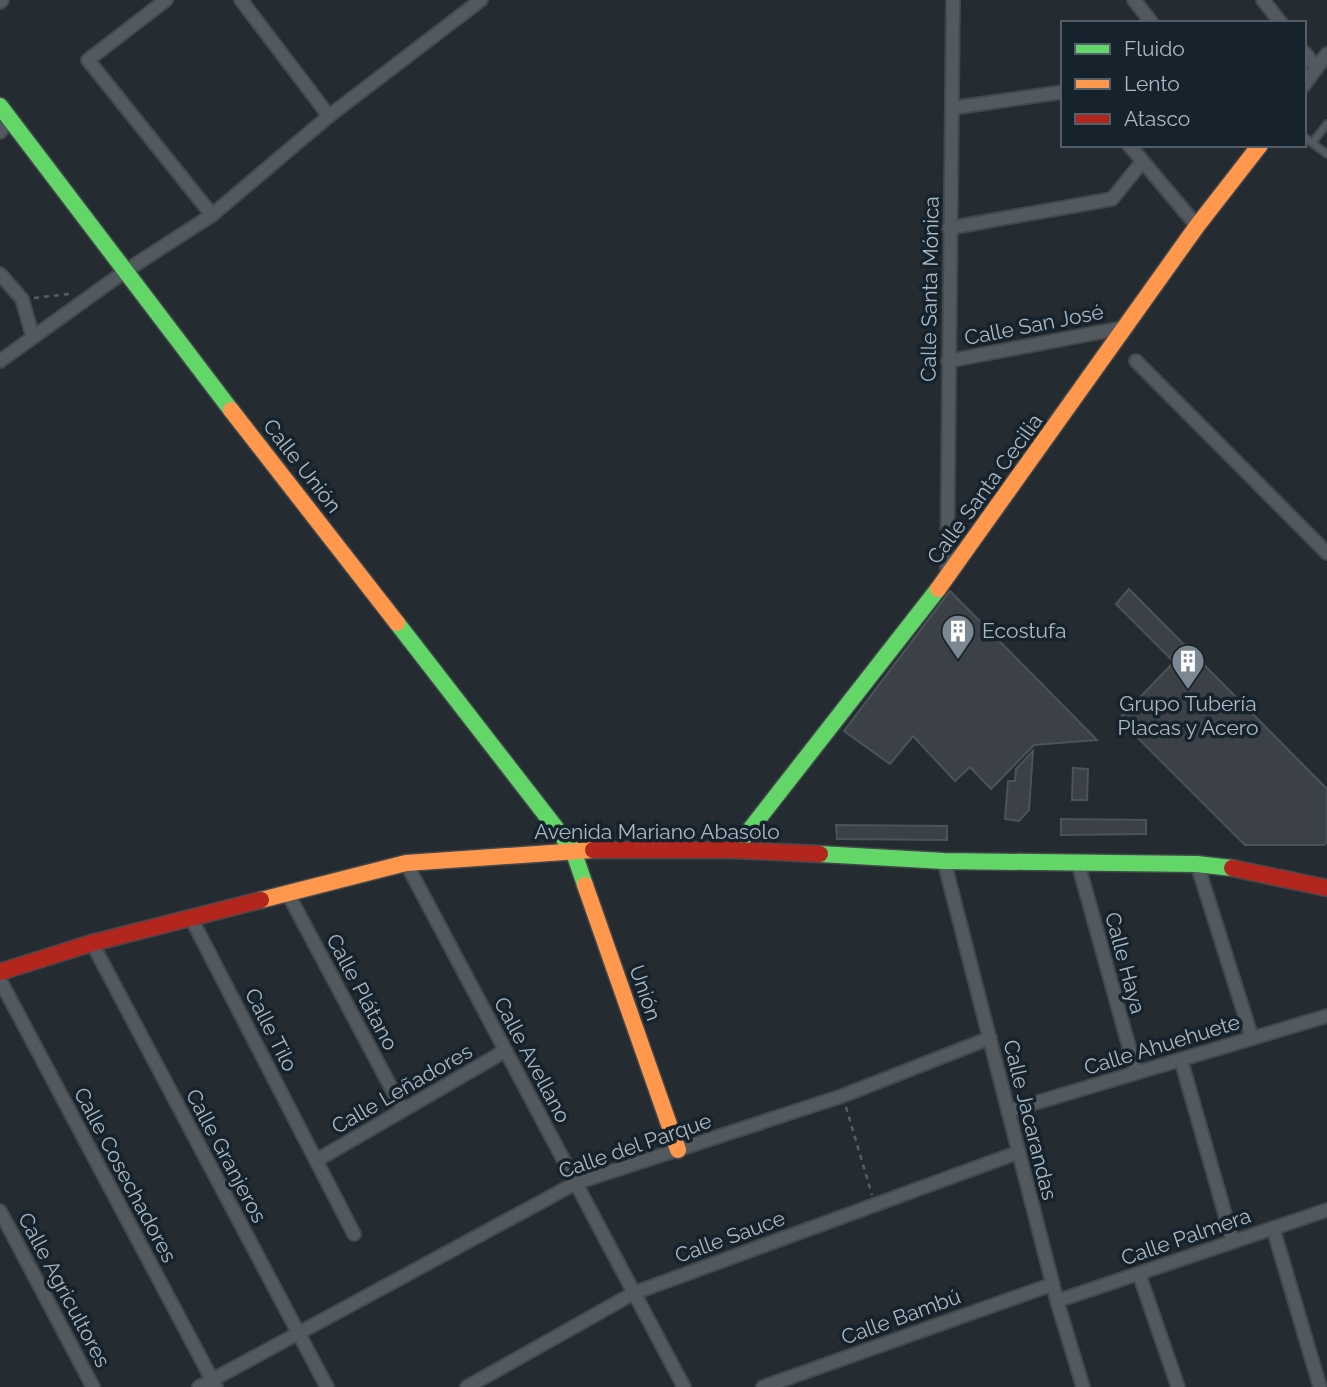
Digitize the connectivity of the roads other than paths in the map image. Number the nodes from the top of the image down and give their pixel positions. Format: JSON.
{"nodes":[{"id":1,"x":166,"y":0,"type":"edge"},
{"id":2,"x":241,"y":0,"type":"edge"},
{"id":3,"x":481,"y":0,"type":"edge"},
{"id":4,"x":953,"y":0,"type":"edge"},
{"id":5,"x":1134,"y":0,"type":"edge"},
{"id":6,"x":1263,"y":0,"type":"edge"},
{"id":7,"x":1150,"y":21,"type":"edge"},
{"id":8,"x":1279,"y":21,"type":"edge"},
{"id":9,"x":1306,"y":54,"type":"edge"},
{"id":10,"x":1327,"y":54,"type":"edge"},
{"id":11,"x":1317,"y":68,"type":"junction"},
{"id":12,"x":1306,"y":82,"type":"edge"},
{"id":13,"x":1061,"y":92,"type":"edge"},
{"id":14,"x":0,"y":106,"type":"edge"},
{"id":15,"x":951,"y":108,"type":"junction"},
{"id":16,"x":329,"y":116,"type":"junction"},
{"id":17,"x":1327,"y":124,"type":"edge"},
{"id":18,"x":5,"y":126,"type":"edge"},
{"id":19,"x":1306,"y":138,"type":"edge"},
{"id":20,"x":1312,"y":143,"type":"junction"},
{"id":21,"x":1131,"y":147,"type":"edge"},
{"id":22,"x":1254,"y":148,"type":"edge"},
{"id":23,"x":1327,"y":154,"type":"edge"},
{"id":24,"x":1142,"y":162,"type":"junction"},
{"id":25,"x":212,"y":215,"type":"junction"},
{"id":26,"x":1197,"y":226,"type":"junction"},
{"id":27,"x":949,"y":228,"type":"junction"},
{"id":28,"x":124,"y":272,"type":"junction"},
{"id":29,"x":0,"y":274,"type":"edge"},
{"id":30,"x":1127,"y":327,"type":"junction"},
{"id":31,"x":33,"y":337,"type":"junction"},
{"id":32,"x":0,"y":360,"type":"edge"},
{"id":33,"x":948,"y":361,"type":"junction"},
{"id":34,"x":1136,"y":361,"type":"dead end"},
{"id":35,"x":1327,"y":552,"type":"edge"},
{"id":36,"x":947,"y":578,"type":"junction"},
{"id":37,"x":573,"y":850,"type":"junction"},
{"id":38,"x":734,"y":850,"type":"junction"},
{"id":39,"x":944,"y":861,"type":"junction"},
{"id":40,"x":406,"y":863,"type":"junction"},
{"id":41,"x":1077,"y":863,"type":"junction"},
{"id":42,"x":1197,"y":864,"type":"junction"},
{"id":43,"x":1327,"y":888,"type":"edge"},
{"id":44,"x":288,"y":892,"type":"junction"},
{"id":45,"x":191,"y":918,"type":"junction"},
{"id":46,"x":92,"y":943,"type":"junction"},
{"id":47,"x":0,"y":972,"type":"edge"},
{"id":48,"x":0,"y":980,"type":"edge"},
{"id":49,"x":1327,"y":1016,"type":"edge"},
{"id":50,"x":990,"y":1038,"type":"junction"},
{"id":51,"x":1252,"y":1038,"type":"junction"},
{"id":52,"x":505,"y":1051,"type":"junction"},
{"id":53,"x":1181,"y":1060,"type":"junction"},
{"id":54,"x":1136,"y":1072,"type":"junction"},
{"id":55,"x":403,"y":1110,"type":"junction"},
{"id":56,"x":1008,"y":1111,"type":"junction"},
{"id":57,"x":678,"y":1150,"type":"junction"},
{"id":58,"x":1018,"y":1152,"type":"junction"},
{"id":59,"x":317,"y":1160,"type":"junction"},
{"id":60,"x":576,"y":1183,"type":"junction"},
{"id":61,"x":1327,"y":1210,"type":"edge"},
{"id":62,"x":0,"y":1211,"type":"edge"},
{"id":63,"x":1273,"y":1228,"type":"junction"},
{"id":64,"x":354,"y":1234,"type":"dead end"},
{"id":65,"x":1233,"y":1242,"type":"junction"},
{"id":66,"x":1139,"y":1273,"type":"junction"},
{"id":67,"x":1053,"y":1284,"type":"junction"},
{"id":68,"x":634,"y":1293,"type":"junction"},
{"id":69,"x":1057,"y":1301,"type":"junction"},
{"id":70,"x":296,"y":1332,"type":"junction"},
{"id":71,"x":214,"y":1383,"type":"edge"},
{"id":72,"x":93,"y":1387,"type":"edge"},
{"id":73,"x":199,"y":1387,"type":"edge"},
{"id":74,"x":327,"y":1387,"type":"edge"},
{"id":75,"x":467,"y":1387,"type":"edge"},
{"id":76,"x":684,"y":1387,"type":"edge"},
{"id":77,"x":763,"y":1387,"type":"edge"},
{"id":78,"x":1083,"y":1387,"type":"edge"},
{"id":79,"x":1178,"y":1387,"type":"edge"},
{"id":80,"x":1321,"y":1387,"type":"edge"}],
"edges":[{"from":1,"to":25,"type":"street"},
{"from":2,"to":16,"type":"street"},
{"from":3,"to":16,"type":"street"},
{"from":4,"to":15,"type":"street","name":"Calle Santa Mónica"},
{"from":5,"to":7,"type":"street"},
{"from":6,"to":8,"type":"street"},
{"from":9,"to":11,"type":"street"},
{"from":10,"to":11,"type":"street"},
{"from":11,"to":12,"type":"street"},
{"from":13,"to":15,"type":"street"},
{"from":14,"to":18,"type":"street","name":"Calle Unión"},
{"from":15,"to":27,"type":"street","name":"Calle Santa Mónica"},
{"from":16,"to":25,"type":"street"},
{"from":17,"to":20,"type":"lane"},
{"from":18,"to":28,"type":"street","name":"Calle Unión"},
{"from":19,"to":20,"type":"lane"},
{"from":20,"to":23,"type":"lane"},
{"from":21,"to":24,"type":"street"},
{"from":22,"to":26,"type":"street","name":"Calle Santa Cecilia"},
{"from":24,"to":26,"type":"street"},
{"from":24,"to":27,"type":"street"},
{"from":25,"to":28,"type":"street"},
{"from":26,"to":30,"type":"street","name":"Calle Santa Cecilia"},
{"from":27,"to":33,"type":"street","name":"Calle Santa Mónica"},
{"from":28,"to":31,"type":"street"},
{"from":28,"to":37,"type":"street","name":"Calle Unión"},
{"from":29,"to":31,"type":"street"},
{"from":30,"to":33,"type":"street","name":"Calle San José"},
{"from":30,"to":36,"type":"street","name":"Calle Santa Cecilia"},
{"from":31,"to":32,"type":"street"},
{"from":33,"to":36,"type":"street","name":"Calle Santa Mónica"},
{"from":34,"to":35,"type":"street"},
{"from":36,"to":38,"type":"street","name":"Calle Santa Cecilia"},
{"from":37,"to":38,"type":"street","name":"Avenida Mariano Abasolo"},
{"from":37,"to":40,"type":"street","name":"Avenida Mariano Abasolo"},
{"from":37,"to":57,"type":"street","name":"Unión"},
{"from":38,"to":39,"type":"street","name":"Avenida Mariano Abasolo"},
{"from":39,"to":41,"type":"street","name":"Avenida Mariano Abasolo"},
{"from":39,"to":50,"type":"street","name":"Calle Jacarandas"},
{"from":40,"to":44,"type":"street","name":"Avenida Mariano Abasolo"},
{"from":40,"to":52,"type":"street","name":"Calle Avellano"},
{"from":41,"to":42,"type":"street","name":"Avenida Mariano Abasolo"},
{"from":41,"to":54,"type":"street","name":"Calle Haya"},
{"from":42,"to":43,"type":"street","name":"Avenida Mariano Abasolo"},
{"from":42,"to":51,"type":"street"},
{"from":44,"to":45,"type":"street","name":"Avenida Mariano Abasolo"},
{"from":44,"to":55,"type":"street","name":"Calle Plátano"},
{"from":45,"to":46,"type":"street","name":"Avenida Mariano Abasolo"},
{"from":45,"to":59,"type":"street","name":"Calle Tilo"},
{"from":46,"to":47,"type":"street","name":"Avenida Mariano Abasolo"},
{"from":46,"to":70,"type":"street","name":"Calle Granjeros"},
{"from":48,"to":71,"type":"street","name":"Calle Cosechadores"},
{"from":49,"to":51,"type":"street","name":"Calle Ahuehuete"},
{"from":50,"to":56,"type":"street","name":"Calle Jacarandas"},
{"from":50,"to":57,"type":"street","name":"Calle del Parque"},
{"from":51,"to":53,"type":"street","name":"Calle Ahuehuete"},
{"from":52,"to":55,"type":"street","name":"Calle Leñadores"},
{"from":52,"to":60,"type":"street","name":"Calle Avellano"},
{"from":53,"to":54,"type":"street","name":"Calle Ahuehuete"},
{"from":53,"to":65,"type":"street"},
{"from":54,"to":56,"type":"street","name":"Calle Ahuehuete"},
{"from":55,"to":59,"type":"street","name":"Calle Leñadores"},
{"from":56,"to":58,"type":"street","name":"Calle Jacarandas"},
{"from":57,"to":60,"type":"street","name":"Calle del Parque"},
{"from":58,"to":67,"type":"street","name":"Calle Jacarandas"},
{"from":58,"to":68,"type":"street","name":"Calle Sauce"},
{"from":59,"to":64,"type":"street","name":"Calle Tilo"},
{"from":60,"to":68,"type":"street","name":"Calle Avellano"},
{"from":60,"to":70,"type":"street","name":"Calle del Parque"},
{"from":61,"to":63,"type":"street","name":"Calle Palmera"},
{"from":62,"to":72,"type":"street","name":"Calle Agricultores"},
{"from":63,"to":65,"type":"street","name":"Calle Palmera"},
{"from":63,"to":80,"type":"street"},
{"from":65,"to":66,"type":"street","name":"Calle Palmera"},
{"from":66,"to":69,"type":"street","name":"Calle Palmera"},
{"from":66,"to":79,"type":"street"},
{"from":67,"to":69,"type":"street","name":"Calle Jacarandas"},
{"from":67,"to":77,"type":"street","name":"Calle Bambú"},
{"from":68,"to":75,"type":"street","name":"Calle Sauce"},
{"from":68,"to":76,"type":"street","name":"Calle Avellano"},
{"from":69,"to":78,"type":"street","name":"Calle Jacarandas"},
{"from":70,"to":71,"type":"street","name":"Calle del Parque"},
{"from":70,"to":74,"type":"street","name":"Calle Granjeros"},
{"from":71,"to":73,"type":"street","name":"Calle del Parque"}]}
